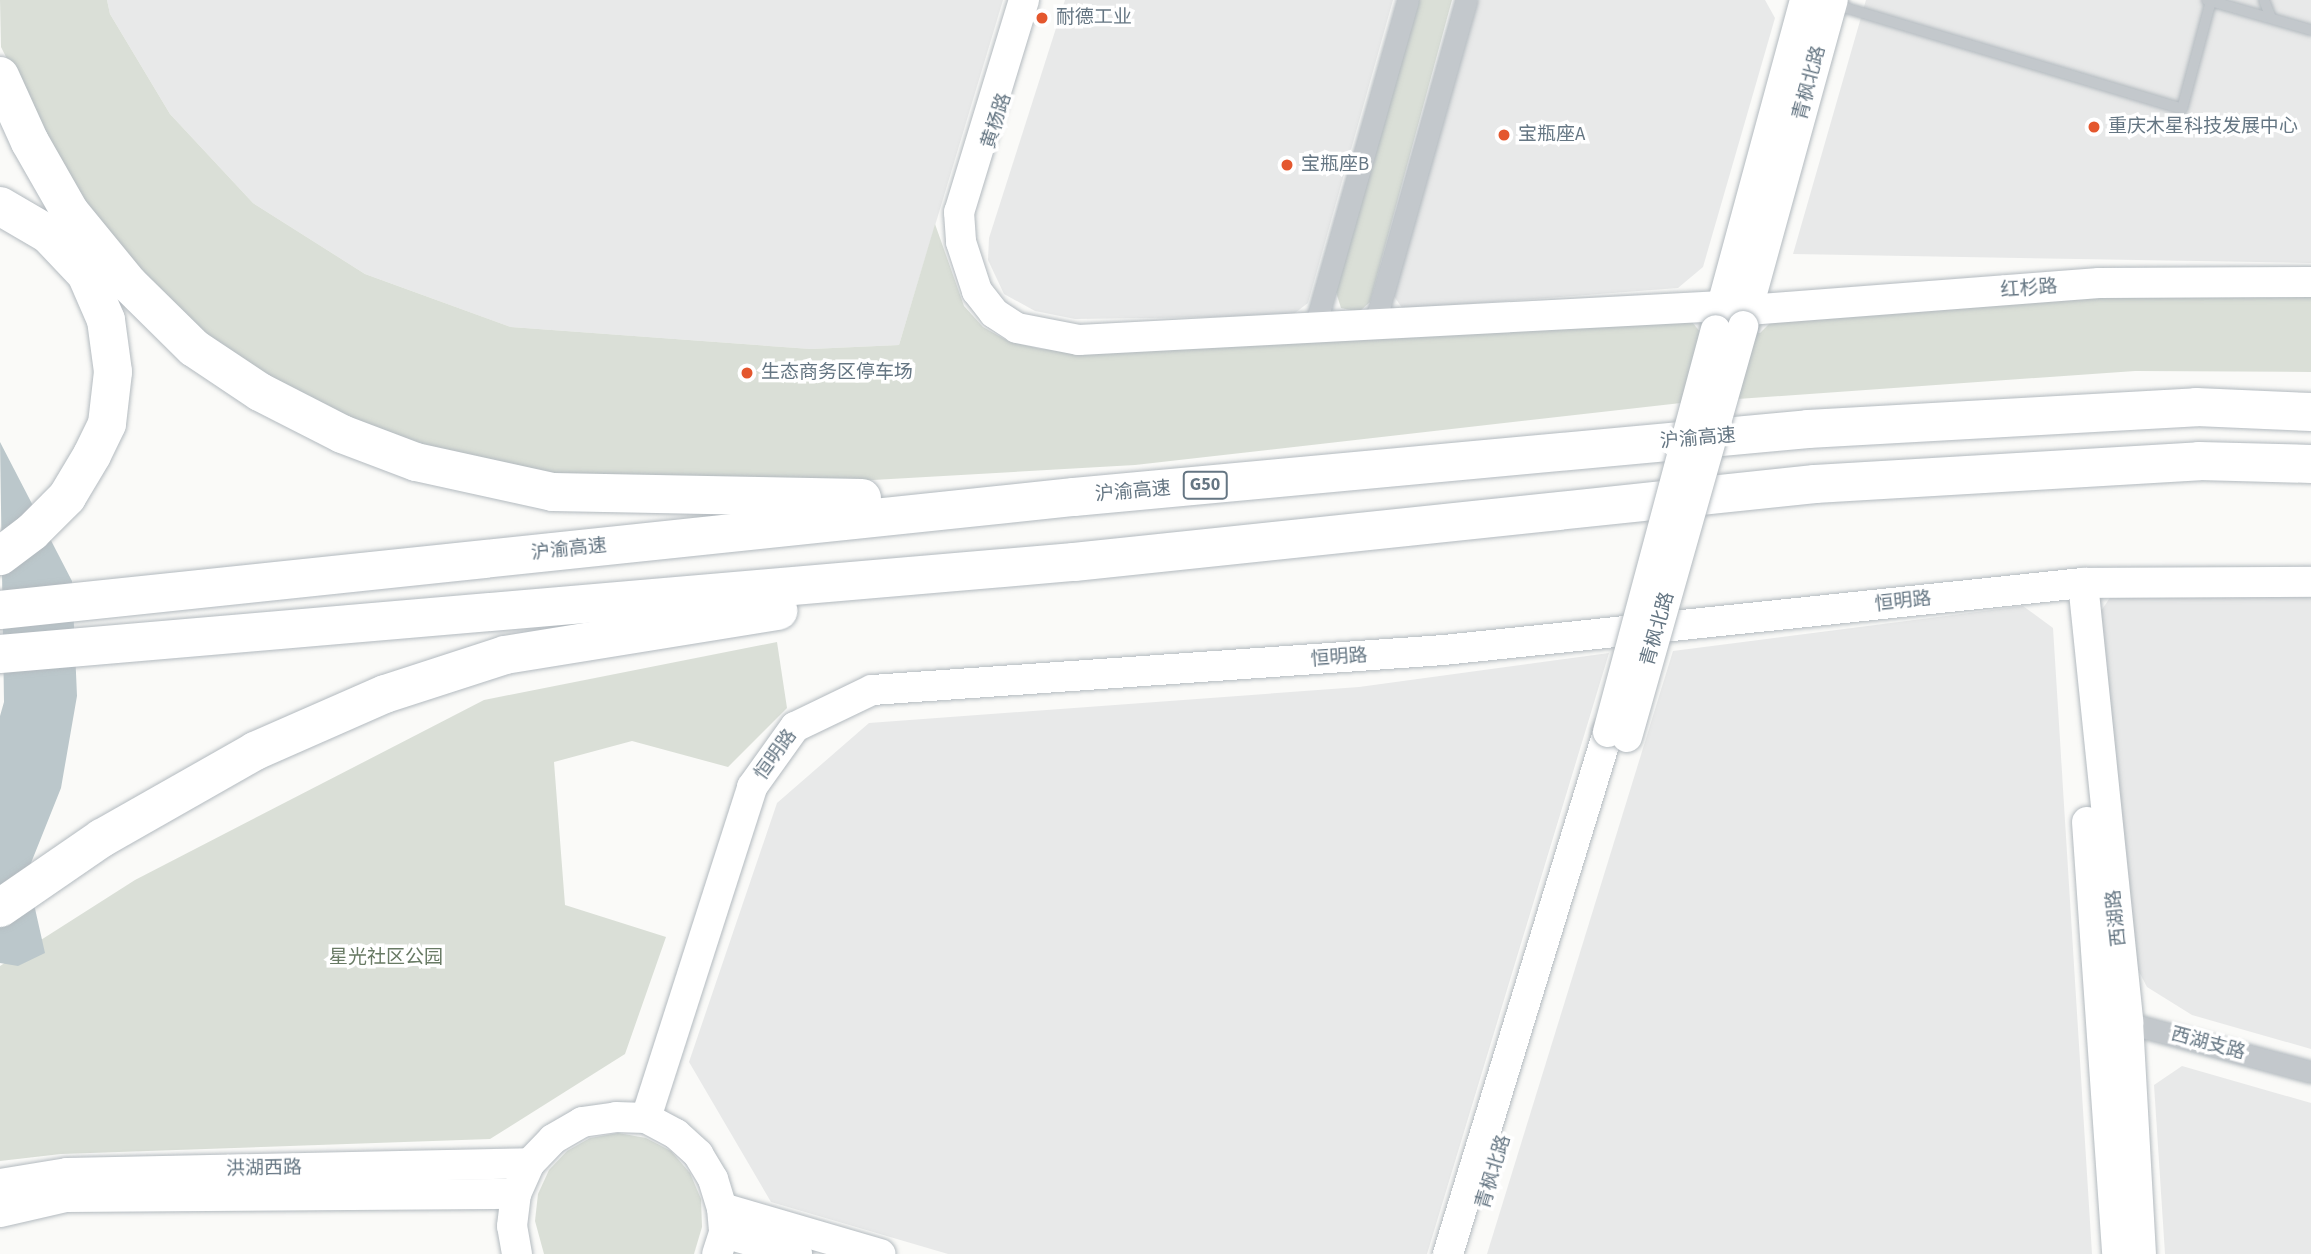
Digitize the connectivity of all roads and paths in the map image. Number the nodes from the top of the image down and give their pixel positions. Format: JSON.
{"nodes":[{"id":1,"x":1024,"y":0,"type":"edge"},
{"id":2,"x":1036,"y":0,"type":"edge"},
{"id":3,"x":1408,"y":0,"type":"edge"},
{"id":4,"x":1466,"y":0,"type":"edge"},
{"id":5,"x":2264,"y":0,"type":"edge"},
{"id":6,"x":1822,"y":1,"type":"edge"},
{"id":7,"x":2209,"y":1,"type":"edge"},
{"id":8,"x":2271,"y":18,"type":"junction"},
{"id":9,"x":2311,"y":30,"type":"edge"},
{"id":10,"x":0,"y":76,"type":"edge"},
{"id":11,"x":0,"y":206,"type":"edge"},
{"id":12,"x":961,"y":242,"type":"junction"},
{"id":13,"x":2311,"y":282,"type":"edge"},
{"id":14,"x":1732,"y":318,"type":"junction"},
{"id":15,"x":1374,"y":326,"type":"junction"},
{"id":16,"x":1314,"y":330,"type":"junction"},
{"id":17,"x":2311,"y":412,"type":"edge"},
{"id":18,"x":2311,"y":464,"type":"edge"},
{"id":19,"x":1074,"y":497,"type":"junction"},
{"id":20,"x":0,"y":556,"type":"edge"},
{"id":21,"x":1074,"y":562,"type":"junction"},
{"id":22,"x":2311,"y":582,"type":"edge"},
{"id":23,"x":2075,"y":584,"type":"junction"},
{"id":24,"x":0,"y":610,"type":"edge"},
{"id":25,"x":0,"y":654,"type":"edge"},
{"id":26,"x":1617,"y":734,"type":"junction"},
{"id":27,"x":0,"y":908,"type":"edge"},
{"id":28,"x":2116,"y":1020,"type":"junction"},
{"id":29,"x":2311,"y":1072,"type":"edge"},
{"id":30,"x":646,"y":1118,"type":"junction"},
{"id":31,"x":530,"y":1163,"type":"junction"},
{"id":32,"x":0,"y":1184,"type":"edge"},
{"id":33,"x":516,"y":1194,"type":"junction"},
{"id":34,"x":0,"y":1212,"type":"edge"},
{"id":35,"x":721,"y":1231,"type":"edge"},
{"id":36,"x":517,"y":1254,"type":"edge"},
{"id":37,"x":797,"y":1254,"type":"edge"},
{"id":38,"x":880,"y":1254,"type":"edge"},
{"id":39,"x":1448,"y":1254,"type":"edge"},
{"id":40,"x":1469,"y":1254,"type":"edge"},
{"id":41,"x":2117,"y":1254,"type":"edge"},
{"id":42,"x":2141,"y":1254,"type":"edge"}],
"edges":[{"from":1,"to":12,"type":"street","name":"红杉路"},
{"from":2,"to":12,"type":"street","name":"黄杨路"},
{"from":3,"to":16,"type":"street"},
{"from":4,"to":15,"type":"street"},
{"from":5,"to":8,"type":"lane"},
{"from":6,"to":7,"type":"lane"},
{"from":6,"to":14,"type":"street","name":"青枫北路"},
{"from":7,"to":8,"type":"lane"},
{"from":8,"to":9,"type":"lane"},
{"from":10,"to":19,"type":"highway"},
{"from":11,"to":20,"type":"highway"},
{"from":12,"to":16,"type":"street","name":"红杉路"},
{"from":13,"to":14,"type":"street","name":"红杉路"},
{"from":14,"to":15,"type":"street","name":"红杉路"},
{"from":14,"to":26,"type":"street","name":"青枫北路","bridge":true},
{"from":15,"to":16,"type":"street","name":"红杉路"},
{"from":17,"to":19,"type":"highway","name":"沪渝高速","number":"G50"},
{"from":18,"to":21,"type":"highway"},
{"from":19,"to":24,"type":"highway","name":"沪渝高速","number":"G50"},
{"from":21,"to":25,"type":"highway"},
{"from":21,"to":27,"type":"highway"},
{"from":22,"to":23,"type":"street","name":"恒明路"},
{"from":23,"to":28,"type":"street","name":"西湖路"},
{"from":23,"to":30,"type":"street","name":"恒明路"},
{"from":26,"to":39,"type":"street","name":"青枫北路"},
{"from":26,"to":40,"type":"street","name":"青枫北路"},
{"from":28,"to":29,"type":"street","name":"西湖支路"},
{"from":28,"to":41,"type":"street","name":"西湖路"},
{"from":28,"to":42,"type":"street","name":"西湖路"},
{"from":30,"to":31,"type":"street"},
{"from":30,"to":35,"type":"street"},
{"from":31,"to":32,"type":"street","name":"洪湖西路"},
{"from":31,"to":33,"type":"street"},
{"from":33,"to":34,"type":"street","name":"洪湖西路"},
{"from":33,"to":36,"type":"street"},
{"from":35,"to":37,"type":"street"},
{"from":35,"to":38,"type":"street"}]}
